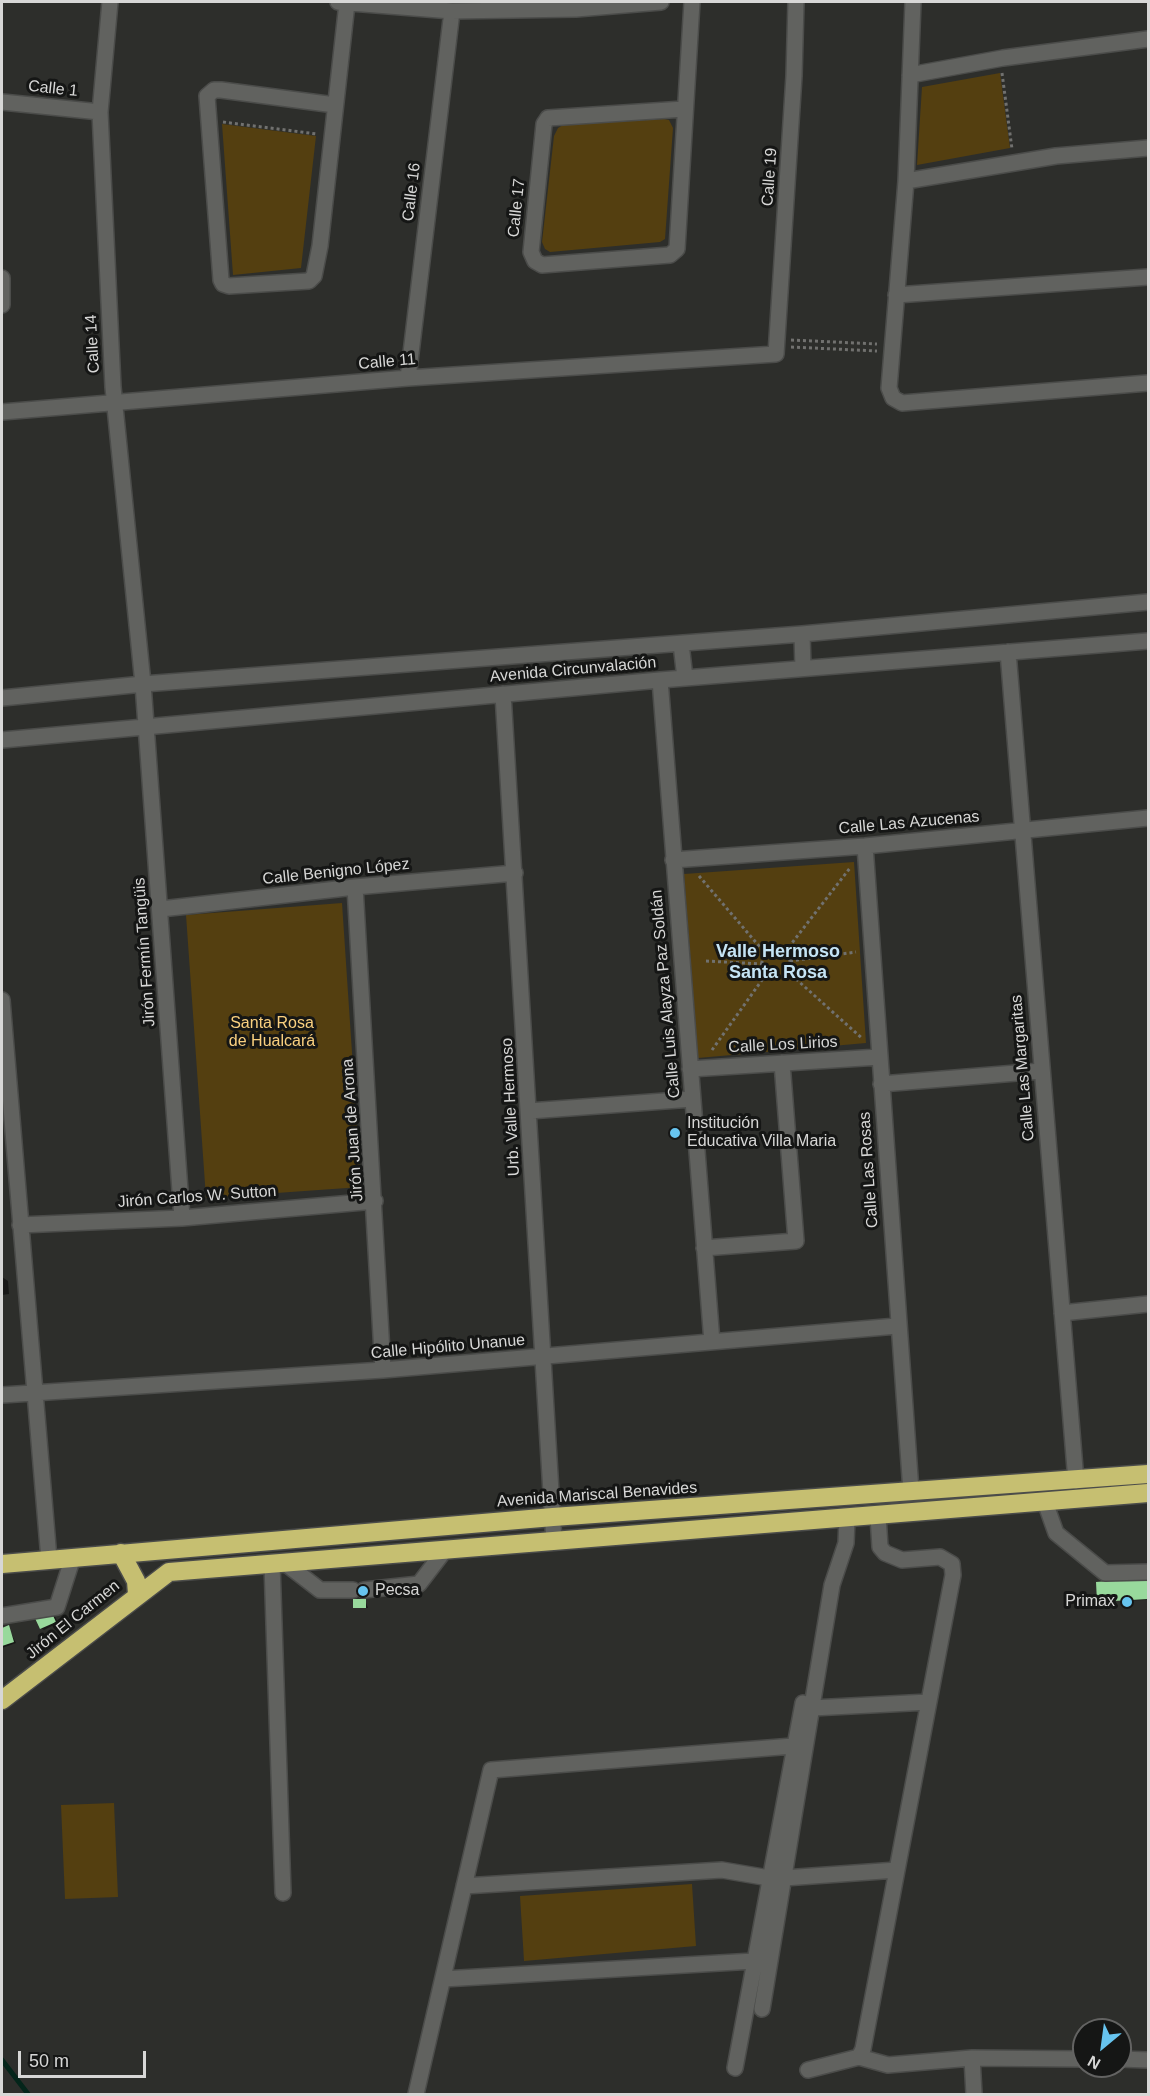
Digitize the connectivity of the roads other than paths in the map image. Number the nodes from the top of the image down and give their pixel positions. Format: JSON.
{"nodes":[{"id":1,"x":110,"y":2,"type":"edge"},
{"id":2,"x":343,"y":2,"type":"edge"},
{"id":3,"x":661,"y":2,"type":"edge"},
{"id":4,"x":692,"y":2,"type":"edge"},
{"id":5,"x":796,"y":2,"type":"edge"},
{"id":6,"x":913,"y":2,"type":"edge"},
{"id":7,"x":452,"y":11,"type":"junction"},
{"id":8,"x":1149,"y":39,"type":"edge"},
{"id":9,"x":910,"y":75,"type":"junction"},
{"id":10,"x":2,"y":102,"type":"edge"},
{"id":11,"x":334,"y":105,"type":"junction"},
{"id":12,"x":684,"y":109,"type":"junction"},
{"id":13,"x":100,"y":112,"type":"junction"},
{"id":14,"x":1149,"y":148,"type":"edge"},
{"id":15,"x":906,"y":181,"type":"junction"},
{"id":16,"x":1149,"y":277,"type":"edge"},
{"id":17,"x":2,"y":278,"type":"edge"},
{"id":18,"x":896,"y":295,"type":"junction"},
{"id":19,"x":2,"y":305,"type":"edge"},
{"id":20,"x":777,"y":346,"type":"joint"},
{"id":21,"x":408,"y":378,"type":"junction"},
{"id":22,"x":1149,"y":383,"type":"edge"},
{"id":23,"x":115,"y":402,"type":"junction"},
{"id":24,"x":2,"y":412,"type":"edge"},
{"id":25,"x":1149,"y":602,"type":"edge"},
{"id":26,"x":802,"y":634,"type":"junction"},
{"id":27,"x":1149,"y":641,"type":"edge"},
{"id":28,"x":681,"y":644,"type":"junction"},
{"id":29,"x":1008,"y":652,"type":"junction"},
{"id":30,"x":803,"y":668,"type":"junction"},
{"id":31,"x":685,"y":678,"type":"junction"},
{"id":32,"x":660,"y":680,"type":"junction"},
{"id":33,"x":143,"y":684,"type":"junction"},
{"id":34,"x":502,"y":694,"type":"junction"},
{"id":35,"x":2,"y":698,"type":"edge"},
{"id":36,"x":146,"y":729,"type":"junction"},
{"id":37,"x":2,"y":740,"type":"edge"},
{"id":38,"x":1149,"y":818,"type":"edge"},
{"id":39,"x":1022,"y":831,"type":"junction"},
{"id":40,"x":865,"y":846,"type":"junction"},
{"id":41,"x":673,"y":860,"type":"junction"},
{"id":42,"x":515,"y":873,"type":"junction"},
{"id":43,"x":355,"y":886,"type":"junction"},
{"id":44,"x":161,"y":909,"type":"junction"},
{"id":45,"x":2,"y":1000,"type":"edge"},
{"id":46,"x":879,"y":1057,"type":"junction"},
{"id":47,"x":782,"y":1063,"type":"junction"},
{"id":48,"x":690,"y":1069,"type":"junction"},
{"id":49,"x":1041,"y":1071,"type":"junction"},
{"id":50,"x":881,"y":1084,"type":"junction"},
{"id":51,"x":692,"y":1099,"type":"junction"},
{"id":52,"x":529,"y":1111,"type":"junction"},
{"id":53,"x":375,"y":1201,"type":"junction"},
{"id":54,"x":182,"y":1218,"type":"junction"},
{"id":55,"x":20,"y":1225,"type":"junction"},
{"id":56,"x":704,"y":1248,"type":"junction"},
{"id":57,"x":1149,"y":1304,"type":"edge"},
{"id":58,"x":1062,"y":1313,"type":"junction"},
{"id":59,"x":897,"y":1326,"type":"junction"},
{"id":60,"x":712,"y":1342,"type":"junction"},
{"id":61,"x":543,"y":1357,"type":"junction"},
{"id":62,"x":383,"y":1370,"type":"junction"},
{"id":63,"x":36,"y":1393,"type":"junction"},
{"id":64,"x":2,"y":1395,"type":"edge"},
{"id":65,"x":1149,"y":1474,"type":"edge"},
{"id":66,"x":1076,"y":1481,"type":"junction"},
{"id":67,"x":911,"y":1491,"type":"junction"},
{"id":68,"x":1149,"y":1493,"type":"edge"},
{"id":69,"x":1045,"y":1502,"type":"junction"},
{"id":70,"x":878,"y":1516,"type":"junction"},
{"id":71,"x":553,"y":1518,"type":"junction"},
{"id":72,"x":847,"y":1519,"type":"junction"},
{"id":73,"x":554,"y":1542,"type":"junction"},
{"id":74,"x":445,"y":1550,"type":"junction"},
{"id":75,"x":121,"y":1553,"type":"junction"},
{"id":76,"x":73,"y":1557,"type":"junction"},
{"id":77,"x":49,"y":1558,"type":"junction"},
{"id":78,"x":279,"y":1563,"type":"junction"},
{"id":79,"x":2,"y":1564,"type":"edge"},
{"id":80,"x":1149,"y":1572,"type":"edge"},
{"id":81,"x":137,"y":1594,"type":"junction"},
{"id":82,"x":2,"y":1616,"type":"edge"},
{"id":83,"x":817,"y":1674,"type":"junction"},
{"id":84,"x":2,"y":1700,"type":"edge"},
{"id":85,"x":929,"y":1702,"type":"junction"},
{"id":86,"x":812,"y":1708,"type":"junction"},
{"id":87,"x":793,"y":1746,"type":"junction"},
{"id":88,"x":897,"y":1870,"type":"junction"},
{"id":89,"x":777,"y":1878,"type":"junction"},
{"id":90,"x":464,"y":1886,"type":"junction"},
{"id":91,"x":283,"y":1893,"type":"dead end"},
{"id":92,"x":754,"y":1961,"type":"junction"},
{"id":93,"x":443,"y":1979,"type":"junction"},
{"id":94,"x":762,"y":2009,"type":"dead end"},
{"id":95,"x":858,"y":2057,"type":"junction"},
{"id":96,"x":972,"y":2058,"type":"junction"},
{"id":97,"x":1072,"y":2059,"type":"edge"},
{"id":98,"x":1132,"y":2060,"type":"edge"},
{"id":99,"x":1149,"y":2060,"type":"edge"},
{"id":100,"x":735,"y":2068,"type":"dead end"},
{"id":101,"x":808,"y":2070,"type":"dead end"},
{"id":102,"x":416,"y":2094,"type":"edge"},
{"id":103,"x":974,"y":2094,"type":"edge"}],
"edges":[{"from":1,"to":13,"type":"street","name":"Calle 14"},
{"from":2,"to":7,"type":"street"},
{"from":2,"to":11,"type":"street"},
{"from":3,"to":7,"type":"street"},
{"from":4,"to":12,"type":"street","name":"Calle 17"},
{"from":5,"to":20,"type":"street","name":"Calle 19"},
{"from":6,"to":9,"type":"street"},
{"from":7,"to":21,"type":"street","name":"Calle 16"},
{"from":8,"to":9,"type":"street"},
{"from":9,"to":15,"type":"street"},
{"from":10,"to":13,"type":"street","name":"Calle 1"},
{"from":11,"to":11,"type":"street"},
{"from":12,"to":12,"type":"street","name":"Calle 17"},
{"from":13,"to":23,"type":"street","name":"Calle 14"},
{"from":14,"to":15,"type":"street"},
{"from":15,"to":18,"type":"street"},
{"from":16,"to":18,"type":"street"},
{"from":17,"to":19,"type":"street"},
{"from":18,"to":22,"type":"street"},
{"from":20,"to":21,"type":"street","name":"Calle 11"},
{"from":21,"to":23,"type":"street","name":"Calle 11"},
{"from":23,"to":24,"type":"street","name":"Calle 11"},
{"from":23,"to":33,"type":"street","name":"Calle 14"},
{"from":25,"to":26,"type":"street","name":"Avenida Circunvalación"},
{"from":26,"to":28,"type":"street","name":"Avenida Circunvalación"},
{"from":26,"to":30,"type":"street"},
{"from":27,"to":29,"type":"street","name":"Avenida Circunvalación"},
{"from":28,"to":31,"type":"street"},
{"from":28,"to":33,"type":"street","name":"Avenida Circunvalación"},
{"from":29,"to":30,"type":"street","name":"Avenida Circunvalación"},
{"from":29,"to":39,"type":"street","name":"Calle Las Margaritas"},
{"from":30,"to":31,"type":"street","name":"Avenida Circunvalación"},
{"from":31,"to":32,"type":"street","name":"Avenida Circunvalación"},
{"from":32,"to":34,"type":"street","name":"Avenida Circunvalación"},
{"from":32,"to":41,"type":"street","name":"Calle Luis Alayza Paz Soldán"},
{"from":33,"to":35,"type":"street","name":"Avenida Circunvalación"},
{"from":33,"to":36,"type":"street","name":"Jirón Fermín Tangüis"},
{"from":34,"to":36,"type":"street","name":"Avenida Circunvalación"},
{"from":34,"to":42,"type":"street","name":"Urb. Valle Hermoso"},
{"from":36,"to":37,"type":"street","name":"Avenida Circunvalación"},
{"from":36,"to":44,"type":"street","name":"Jirón Fermín Tangüis"},
{"from":38,"to":39,"type":"street","name":"Calle Las Azucenas"},
{"from":39,"to":40,"type":"street","name":"Calle Las Azucenas"},
{"from":39,"to":49,"type":"street","name":"Calle Las Margaritas"},
{"from":40,"to":41,"type":"street","name":"Calle Las Azucenas"},
{"from":40,"to":46,"type":"street","name":"Calle Las Rosas"},
{"from":41,"to":48,"type":"street","name":"Calle Luis Alayza Paz Soldán"},
{"from":42,"to":43,"type":"street","name":"Calle Benigno López"},
{"from":42,"to":52,"type":"street","name":"Urb. Valle Hermoso"},
{"from":43,"to":44,"type":"street","name":"Calle Benigno López"},
{"from":43,"to":53,"type":"street","name":"Jirón Juan de Arona"},
{"from":44,"to":54,"type":"street","name":"Jirón Fermín Tangüis"},
{"from":45,"to":55,"type":"street"},
{"from":46,"to":47,"type":"street","name":"Calle Los Lirios"},
{"from":46,"to":50,"type":"street","name":"Calle Las Rosas"},
{"from":47,"to":48,"type":"street","name":"Calle Los Lirios"},
{"from":47,"to":56,"type":"street"},
{"from":48,"to":51,"type":"street","name":"Calle Luis Alayza Paz Soldán"},
{"from":49,"to":50,"type":"street"},
{"from":49,"to":58,"type":"street","name":"Calle Las Margaritas"},
{"from":50,"to":59,"type":"street","name":"Calle Las Rosas"},
{"from":51,"to":52,"type":"street"},
{"from":51,"to":56,"type":"street","name":"Calle Luis Alayza Paz Soldán"},
{"from":52,"to":61,"type":"street","name":"Urb. Valle Hermoso"},
{"from":53,"to":54,"type":"street","name":"Jirón Carlos W. Sutton"},
{"from":53,"to":62,"type":"street","name":"Jirón Juan de Arona"},
{"from":54,"to":55,"type":"street","name":"Jirón Carlos W. Sutton"},
{"from":55,"to":63,"type":"street"},
{"from":56,"to":60,"type":"street","name":"Calle Luis Alayza Paz Soldán"},
{"from":57,"to":58,"type":"street"},
{"from":58,"to":66,"type":"street","name":"Calle Las Margaritas"},
{"from":59,"to":60,"type":"street","name":"Calle Hipólito Unanue"},
{"from":59,"to":67,"type":"street","name":"Calle Las Rosas"},
{"from":60,"to":61,"type":"street","name":"Calle Hipólito Unanue"},
{"from":61,"to":62,"type":"street","name":"Calle Hipólito Unanue"},
{"from":61,"to":71,"type":"street","name":"Urb. Valle Hermoso"},
{"from":62,"to":63,"type":"street","name":"Calle Hipólito Unanue"},
{"from":63,"to":64,"type":"street","name":"Calle Hipólito Unanue"},
{"from":63,"to":77,"type":"street"},
{"from":65,"to":66,"type":"highway","name":"Avenida Mariscal Benavides"},
{"from":66,"to":67,"type":"highway","name":"Avenida Mariscal Benavides"},
{"from":67,"to":71,"type":"highway","name":"Avenida Mariscal Benavides"},
{"from":68,"to":69,"type":"highway"},
{"from":69,"to":70,"type":"highway"},
{"from":69,"to":80,"type":"street"},
{"from":70,"to":72,"type":"highway"},
{"from":70,"to":85,"type":"street"},
{"from":71,"to":73,"type":"street","name":"Urb. Valle Hermoso"},
{"from":71,"to":75,"type":"highway","name":"Avenida Mariscal Benavides"},
{"from":72,"to":73,"type":"highway"},
{"from":72,"to":83,"type":"street"},
{"from":73,"to":74,"type":"highway"},
{"from":74,"to":78,"type":"highway"},
{"from":74,"to":78,"type":"street"},
{"from":75,"to":76,"type":"highway","name":"Avenida Mariscal Benavides"},
{"from":75,"to":81,"type":"highway"},
{"from":76,"to":77,"type":"highway","name":"Avenida Mariscal Benavides"},
{"from":76,"to":82,"type":"street"},
{"from":77,"to":79,"type":"highway","name":"Avenida Mariscal Benavides"},
{"from":78,"to":81,"type":"highway","name":"Jirón El Carmen"},
{"from":78,"to":91,"type":"street"},
{"from":81,"to":84,"type":"highway","name":"Jirón El Carmen"},
{"from":83,"to":86,"type":"street"},
{"from":83,"to":87,"type":"street"},
{"from":85,"to":86,"type":"street"},
{"from":85,"to":88,"type":"street"},
{"from":86,"to":89,"type":"street"},
{"from":87,"to":89,"type":"street"},
{"from":87,"to":90,"type":"street"},
{"from":88,"to":89,"type":"street"},
{"from":88,"to":95,"type":"street"},
{"from":89,"to":90,"type":"street"},
{"from":89,"to":92,"type":"street"},
{"from":89,"to":94,"type":"street"},
{"from":90,"to":93,"type":"street"},
{"from":92,"to":93,"type":"street"},
{"from":92,"to":100,"type":"street"},
{"from":93,"to":102,"type":"street"},
{"from":95,"to":96,"type":"street"},
{"from":95,"to":101,"type":"street"},
{"from":96,"to":97,"type":"street"},
{"from":96,"to":103,"type":"street"},
{"from":98,"to":99,"type":"street"}]}
